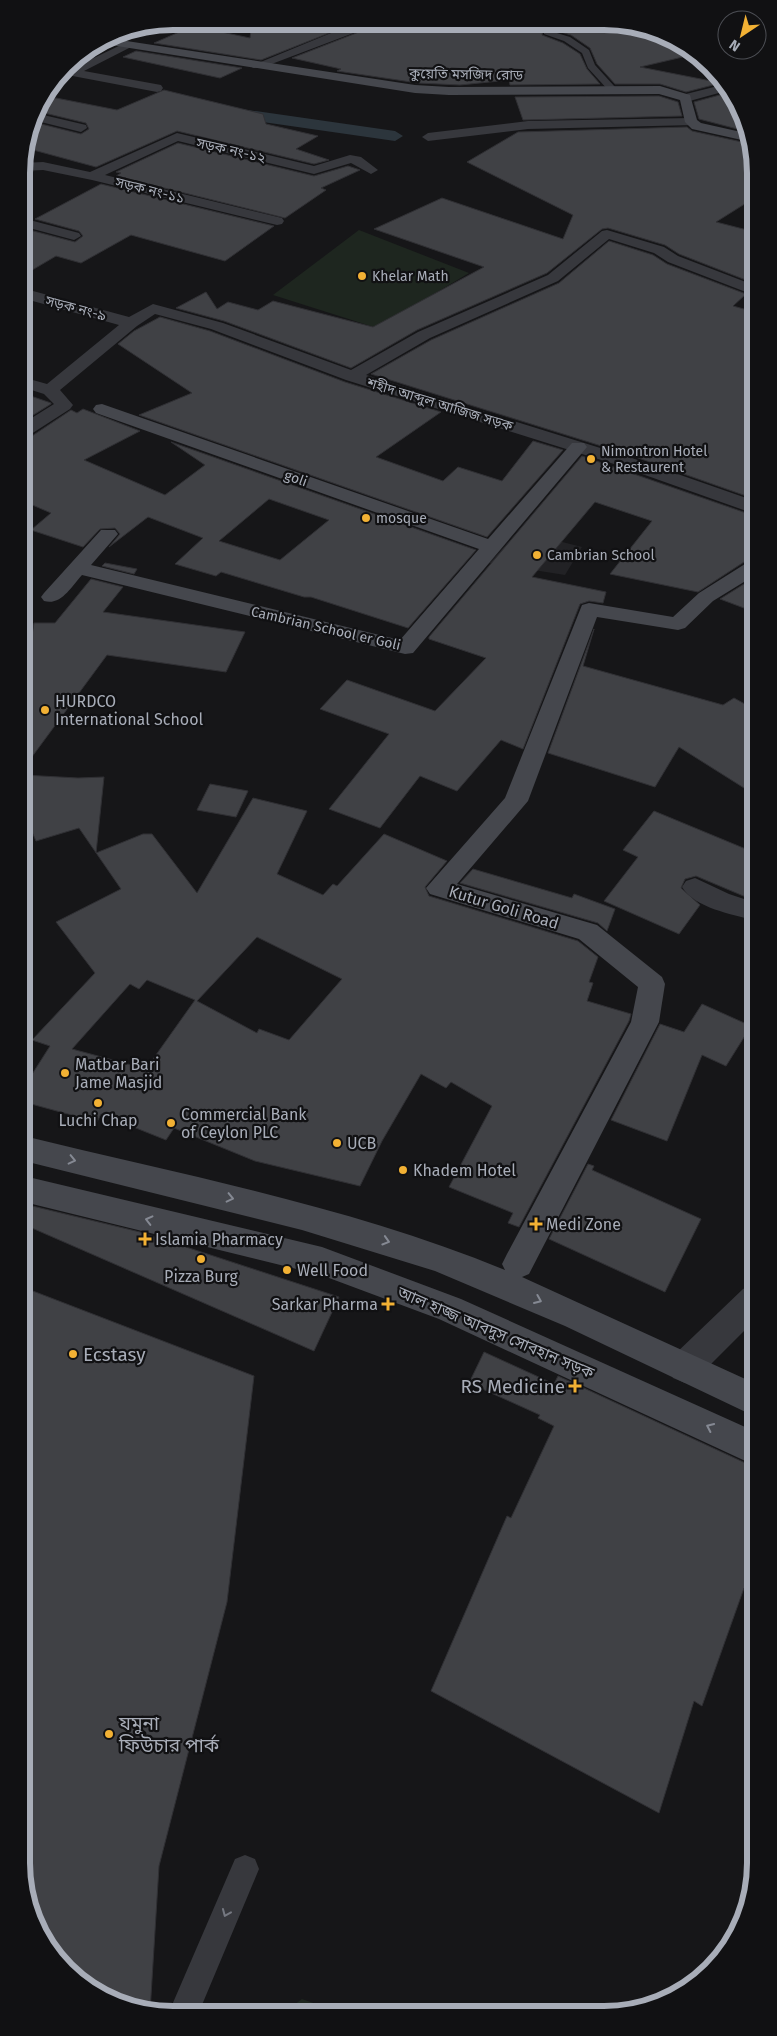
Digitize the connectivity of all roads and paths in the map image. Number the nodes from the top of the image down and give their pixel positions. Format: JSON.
{"nodes":[{"id":1,"x":350,"y":30,"type":"edge"},
{"id":2,"x":547,"y":32,"type":"dead end"},
{"id":3,"x":114,"y":43,"type":"edge"},
{"id":4,"x":127,"y":46,"type":"junction"},
{"id":5,"x":257,"y":66,"type":"junction"},
{"id":6,"x":77,"y":67,"type":"edge"},
{"id":7,"x":72,"y":72,"type":"edge"},
{"id":8,"x":157,"y":88,"type":"dead end"},
{"id":9,"x":612,"y":89,"type":"junction"},
{"id":10,"x":719,"y":89,"type":"edge"},
{"id":11,"x":686,"y":98,"type":"junction"},
{"id":12,"x":42,"y":118,"type":"edge"},
{"id":13,"x":691,"y":122,"type":"junction"},
{"id":14,"x":82,"y":128,"type":"dead end"},
{"id":15,"x":742,"y":136,"type":"edge"},
{"id":16,"x":428,"y":137,"type":"dead end"},
{"id":17,"x":30,"y":167,"type":"edge"},
{"id":18,"x":371,"y":170,"type":"dead end"},
{"id":19,"x":92,"y":176,"type":"junction"},
{"id":20,"x":277,"y":221,"type":"dead end"},
{"id":21,"x":30,"y":224,"type":"edge"},
{"id":22,"x":74,"y":236,"type":"dead end"},
{"id":23,"x":747,"y":287,"type":"edge"},
{"id":24,"x":30,"y":295,"type":"edge"},
{"id":25,"x":131,"y":323,"type":"junction"},
{"id":26,"x":352,"y":376,"type":"junction"},
{"id":27,"x":30,"y":384,"type":"edge"},
{"id":28,"x":50,"y":390,"type":"junction"},
{"id":29,"x":102,"y":409,"type":"dead end"},
{"id":30,"x":30,"y":427,"type":"edge"},
{"id":31,"x":578,"y":447,"type":"junction"},
{"id":32,"x":747,"y":504,"type":"edge"},
{"id":33,"x":108,"y":534,"type":"dead end"},
{"id":34,"x":491,"y":548,"type":"junction"},
{"id":35,"x":747,"y":571,"type":"edge"},
{"id":36,"x":694,"y":887,"type":"dead end"},
{"id":37,"x":747,"y":909,"type":"edge"},
{"id":38,"x":30,"y":1149,"type":"edge"},
{"id":39,"x":30,"y":1190,"type":"edge"},
{"id":40,"x":518,"y":1264,"type":"dead end"},
{"id":41,"x":747,"y":1306,"type":"edge"},
{"id":42,"x":685,"y":1367,"type":"junction"},
{"id":43,"x":747,"y":1397,"type":"edge"},
{"id":44,"x":747,"y":1445,"type":"edge"},
{"id":45,"x":245,"y":1868,"type":"dead end"},
{"id":46,"x":187,"y":2006,"type":"edge"}],
"edges":[{"from":1,"to":5,"type":"street"},
{"from":2,"to":9,"type":"lane"},
{"from":3,"to":4,"type":"street","name":"কুয়েতি মসজিদ রোড"},
{"from":4,"to":5,"type":"street","name":"কুয়েতি মসজিদ রোড"},
{"from":4,"to":6,"type":"street"},
{"from":5,"to":9,"type":"street","name":"কুয়েতি মসজিদ রোড"},
{"from":7,"to":8,"type":"street"},
{"from":9,"to":11,"type":"street","name":"কুয়েতি মসজিদ রোড"},
{"from":10,"to":11,"type":"street"},
{"from":11,"to":13,"type":"street"},
{"from":12,"to":14,"type":"street"},
{"from":13,"to":15,"type":"street"},
{"from":13,"to":16,"type":"street"},
{"from":17,"to":19,"type":"street","name":"সড়ক নং-১১"},
{"from":18,"to":19,"type":"street","name":"সড়ক নং-১২"},
{"from":19,"to":20,"type":"street","name":"সড়ক নং-১১"},
{"from":21,"to":22,"type":"street"},
{"from":23,"to":26,"type":"street"},
{"from":24,"to":25,"type":"street","name":"সড়ক নং-৯"},
{"from":25,"to":26,"type":"street","name":"শহীদ আব্দুল আজিজ সড়ক"},
{"from":25,"to":28,"type":"street","name":"শহীদ আব্দুল আজিজ সড়ক"},
{"from":26,"to":31,"type":"street","name":"শহীদ আব্দুল আজিজ সড়ক"},
{"from":27,"to":28,"type":"street"},
{"from":28,"to":30,"type":"street"},
{"from":29,"to":34,"type":"street","name":"goli"},
{"from":31,"to":32,"type":"street","name":"শহীদ আব্দুল আজিজ সড়ক"},
{"from":31,"to":34,"type":"street","name":"Cambrian School er Goli"},
{"from":33,"to":34,"type":"street","name":"Cambrian School er Goli"},
{"from":35,"to":40,"type":"street","name":"Kutur Goli Road"},
{"from":36,"to":37,"type":"street"},
{"from":38,"to":42,"type":"street","one_way":true},
{"from":44,"to":39,"type":"street","name":"আল হাজ্জ আবদুস সোবহান সড়ক","one_way":true},
{"from":41,"to":42,"type":"street"},
{"from":42,"to":43,"type":"street"},
{"from":45,"to":46,"type":"lane","one_way":true}]}
